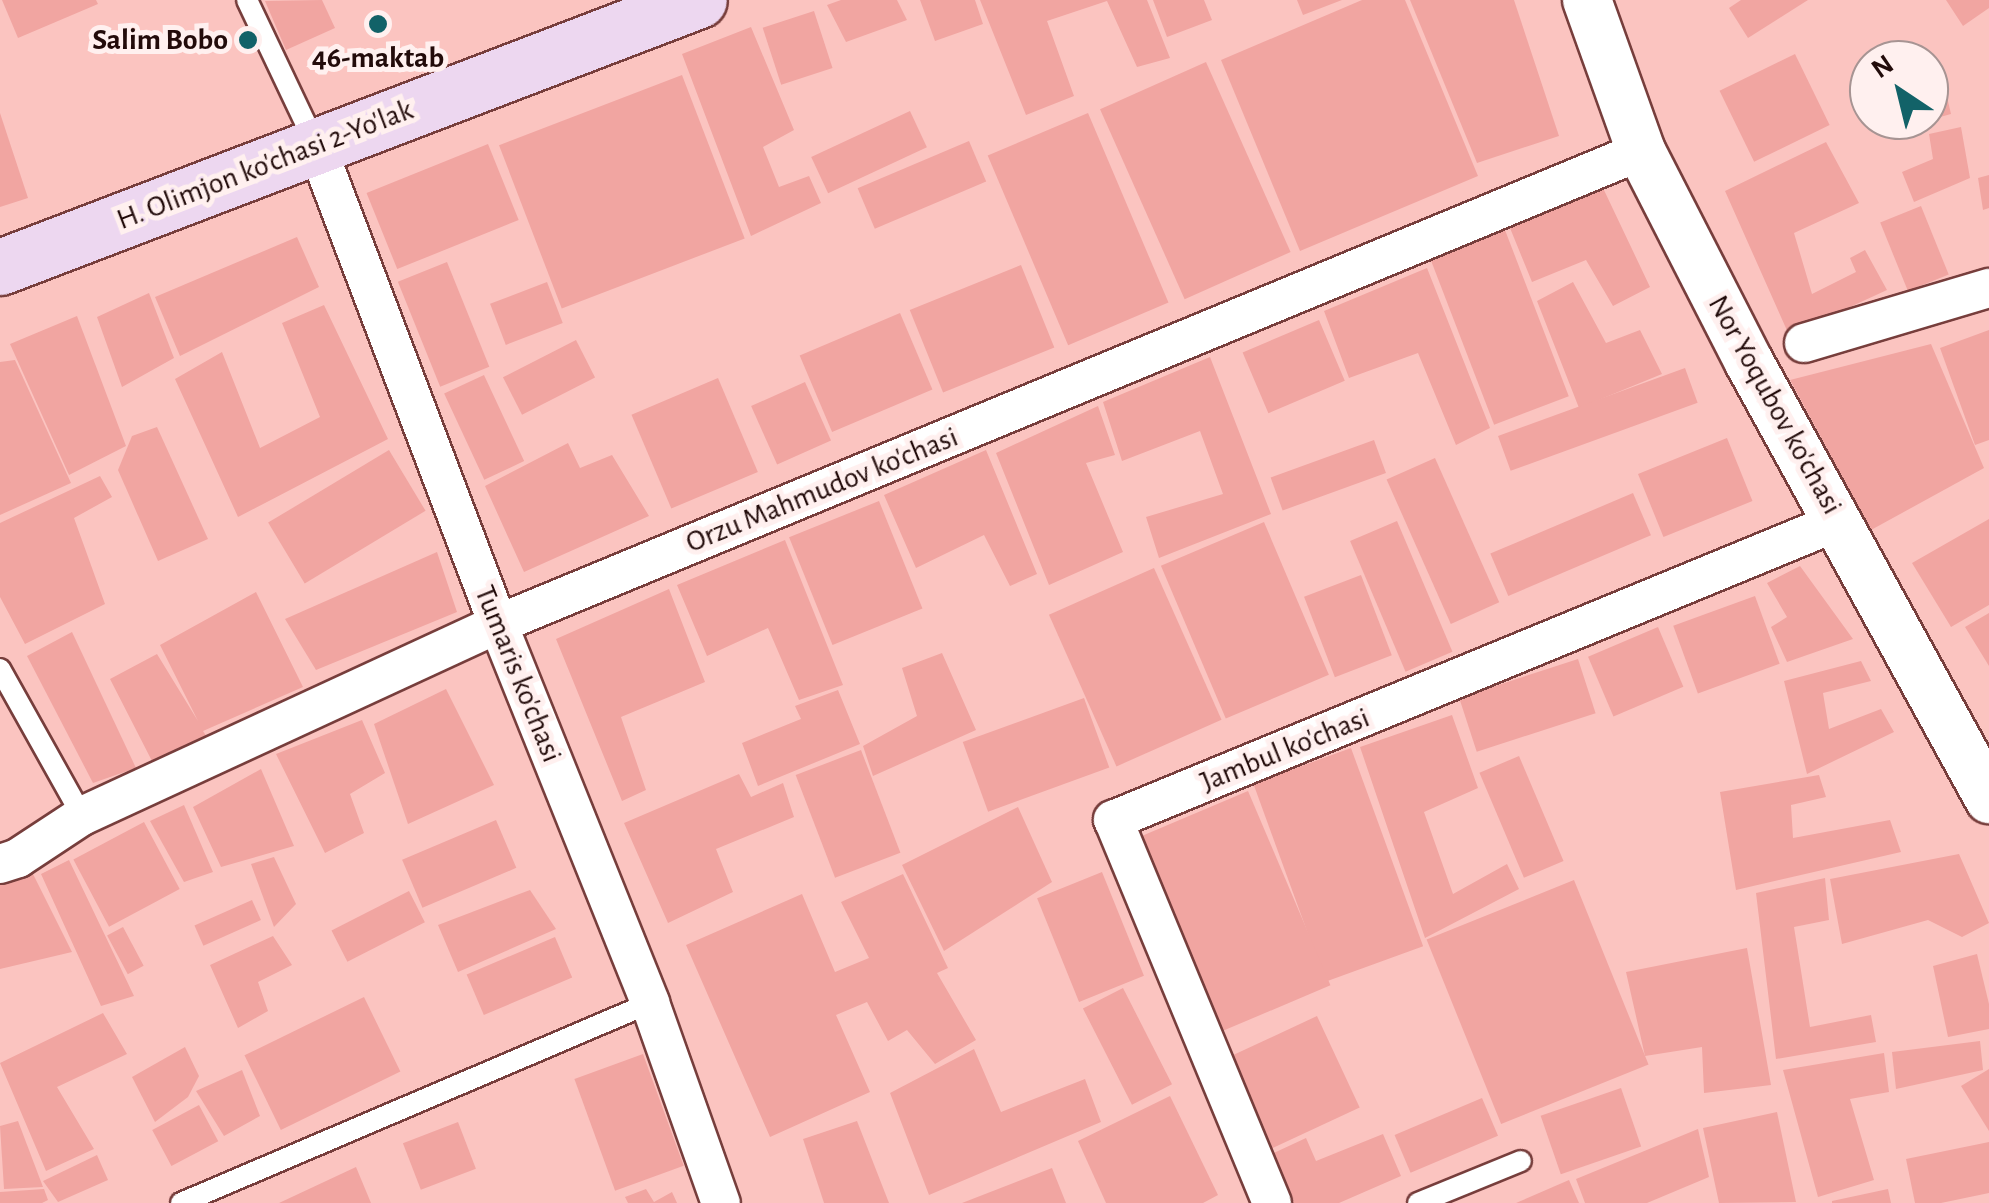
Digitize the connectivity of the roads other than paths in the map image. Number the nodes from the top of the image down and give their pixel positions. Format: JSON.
{"nodes":[{"id":1,"x":248,"y":0,"type":"edge"},
{"id":2,"x":699,"y":0,"type":"edge"},
{"id":3,"x":1587,"y":0,"type":"edge"},
{"id":4,"x":316,"y":145,"type":"junction"},
{"id":5,"x":1641,"y":151,"type":"junction"},
{"id":6,"x":0,"y":267,"type":"edge"},
{"id":7,"x":1989,"y":288,"type":"edge"},
{"id":8,"x":1804,"y":343,"type":"dead end"},
{"id":9,"x":1839,"y":521,"type":"junction"},
{"id":10,"x":498,"y":624,"type":"junction"},
{"id":11,"x":0,"y":668,"type":"edge"},
{"id":12,"x":1989,"y":799,"type":"edge"},
{"id":13,"x":82,"y":816,"type":"junction"},
{"id":14,"x":9,"y":861,"type":"edge"},
{"id":15,"x":650,"y":1003,"type":"junction"},
{"id":16,"x":1521,"y":1161,"type":"dead end"},
{"id":17,"x":181,"y":1203,"type":"edge"},
{"id":18,"x":721,"y":1203,"type":"edge"},
{"id":19,"x":1272,"y":1203,"type":"edge"},
{"id":20,"x":1418,"y":1203,"type":"edge"}],
"edges":[{"from":1,"to":4,"type":"lane"},
{"from":2,"to":4,"type":"main road","name":"H. Olimjon ko'chasi 2-Yo'lak"},
{"from":3,"to":5,"type":"street","name":"Nor Yoqubov ko'chasi"},
{"from":4,"to":6,"type":"main road","name":"H. Olimjon ko'chasi 2-Yo'lak"},
{"from":4,"to":10,"type":"street","name":"Tumaris ko'chasi"},
{"from":5,"to":9,"type":"street","name":"Nor Yoqubov ko'chasi"},
{"from":5,"to":10,"type":"street","name":"Orzu Mahmudov ko'chasi"},
{"from":7,"to":8,"type":"street","name":"Nor Yoqubov ko'chasi"},
{"from":9,"to":12,"type":"street","name":"Nor Yoqubov ko'chasi"},
{"from":9,"to":19,"type":"street","name":"Jambul ko'chasi"},
{"from":10,"to":13,"type":"street","name":"Orzu Mahmudov ko'chasi"},
{"from":10,"to":15,"type":"street","name":"Tumaris ko'chasi"},
{"from":11,"to":13,"type":"lane"},
{"from":13,"to":14,"type":"street","name":"Orzu Mahmudov ko'chasi"},
{"from":15,"to":17,"type":"lane"},
{"from":15,"to":18,"type":"street","name":"Tumaris ko'chasi"},
{"from":16,"to":20,"type":"lane"}]}
